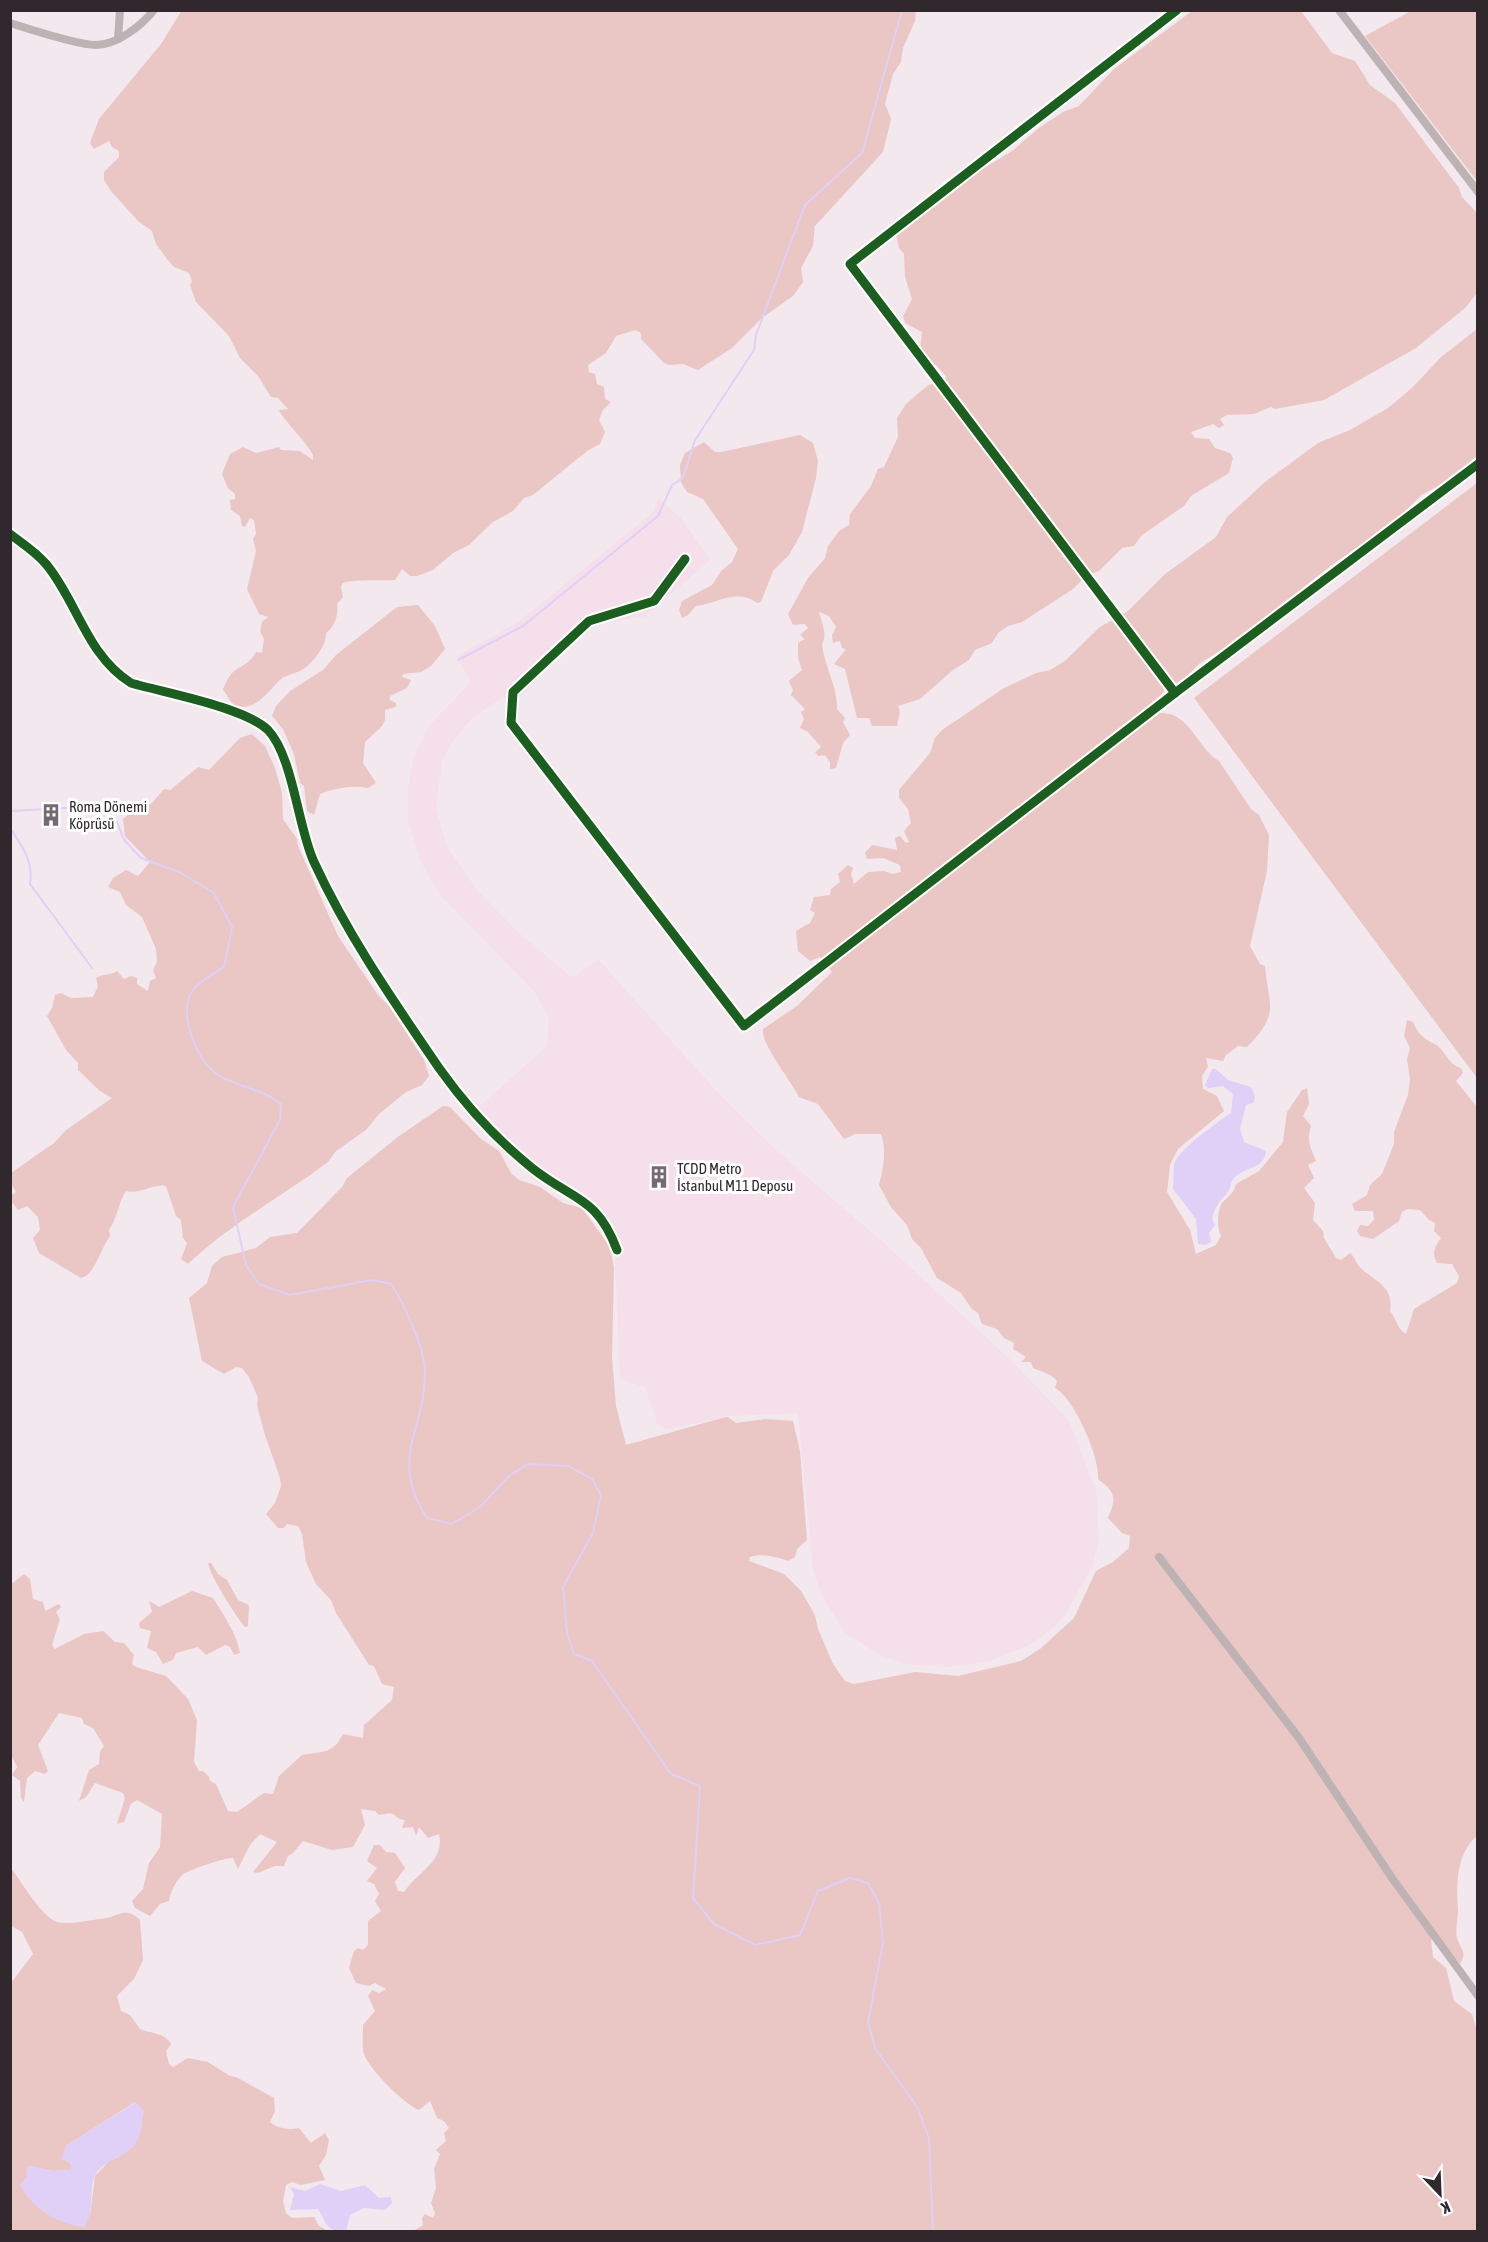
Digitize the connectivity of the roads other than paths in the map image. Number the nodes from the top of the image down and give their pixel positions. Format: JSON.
{"nodes":[{"id":1,"x":120,"y":10,"type":"edge"},
{"id":2,"x":154,"y":10,"type":"edge"},
{"id":3,"x":1178,"y":10,"type":"edge"},
{"id":4,"x":1340,"y":10,"type":"edge"},
{"id":5,"x":10,"y":22,"type":"edge"},
{"id":6,"x":118,"y":39,"type":"junction"},
{"id":7,"x":1478,"y":192,"type":"edge"},
{"id":8,"x":1478,"y":464,"type":"edge"},
{"id":9,"x":10,"y":534,"type":"edge"},
{"id":10,"x":685,"y":559,"type":"dead end"},
{"id":11,"x":1175,"y":693,"type":"junction"},
{"id":12,"x":617,"y":1250,"type":"dead end"},
{"id":13,"x":1159,"y":1557,"type":"dead end"},
{"id":14,"x":1478,"y":1996,"type":"edge"}],
"edges":[{"from":1,"to":6,"type":"street"},
{"from":2,"to":6,"type":"street"},
{"from":3,"to":11,"type":"street"},
{"from":4,"to":7,"type":"street"},
{"from":5,"to":6,"type":"street"},
{"from":8,"to":11,"type":"street"},
{"from":9,"to":12,"type":"street"},
{"from":10,"to":11,"type":"street"},
{"from":13,"to":14,"type":"street"}]}
